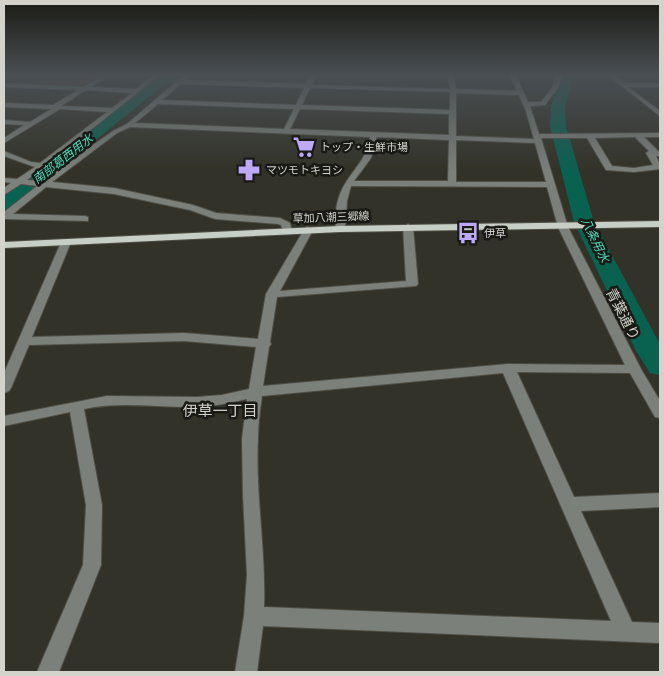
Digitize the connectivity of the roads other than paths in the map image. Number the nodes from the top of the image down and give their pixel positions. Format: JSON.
{"nodes":[{"id":1,"x":57,"y":107,"type":"edge"},
{"id":2,"x":67,"y":108,"type":"edge"},
{"id":3,"x":117,"y":108,"type":"edge"},
{"id":4,"x":149,"y":108,"type":"edge"},
{"id":5,"x":297,"y":108,"type":"edge"},
{"id":6,"x":338,"y":108,"type":"edge"},
{"id":7,"x":453,"y":108,"type":"edge"},
{"id":8,"x":527,"y":108,"type":"edge"},
{"id":9,"x":114,"y":110,"type":"junction"},
{"id":10,"x":453,"y":112,"type":"junction"},
{"id":11,"x":4,"y":122,"type":"edge"},
{"id":12,"x":32,"y":124,"type":"junction"},
{"id":13,"x":129,"y":125,"type":"junction"},
{"id":14,"x":286,"y":131,"type":"junction"},
{"id":15,"x":374,"y":135,"type":"junction"},
{"id":16,"x":637,"y":135,"type":"junction"},
{"id":17,"x":660,"y":135,"type":"edge"},
{"id":18,"x":590,"y":136,"type":"junction"},
{"id":19,"x":452,"y":138,"type":"junction"},
{"id":20,"x":538,"y":138,"type":"junction"},
{"id":21,"x":4,"y":141,"type":"edge"},
{"id":22,"x":4,"y":153,"type":"edge"},
{"id":23,"x":40,"y":166,"type":"junction"},
{"id":24,"x":4,"y":180,"type":"edge"},
{"id":25,"x":22,"y":182,"type":"junction"},
{"id":26,"x":348,"y":183,"type":"junction"},
{"id":27,"x":42,"y":184,"type":"junction"},
{"id":28,"x":452,"y":184,"type":"junction"},
{"id":29,"x":551,"y":185,"type":"junction"},
{"id":30,"x":4,"y":192,"type":"edge"},
{"id":31,"x":4,"y":216,"type":"edge"},
{"id":32,"x":85,"y":219,"type":"dead end"},
{"id":33,"x":660,"y":224,"type":"edge"},
{"id":34,"x":563,"y":227,"type":"junction"},
{"id":35,"x":408,"y":228,"type":"junction"},
{"id":36,"x":340,"y":229,"type":"junction"},
{"id":37,"x":287,"y":230,"type":"junction"},
{"id":38,"x":308,"y":230,"type":"junction"},
{"id":39,"x":66,"y":242,"type":"junction"},
{"id":40,"x":4,"y":245,"type":"edge"},
{"id":41,"x":272,"y":294,"type":"junction"},
{"id":42,"x":24,"y":341,"type":"junction"},
{"id":43,"x":265,"y":344,"type":"junction"},
{"id":44,"x":508,"y":368,"type":"junction"},
{"id":45,"x":634,"y":369,"type":"junction"},
{"id":46,"x":4,"y":388,"type":"edge"},
{"id":47,"x":256,"y":392,"type":"junction"},
{"id":48,"x":76,"y":406,"type":"junction"},
{"id":49,"x":660,"y":413,"type":"edge"},
{"id":50,"x":4,"y":421,"type":"edge"},
{"id":51,"x":660,"y":500,"type":"edge"},
{"id":52,"x":569,"y":504,"type":"junction"},
{"id":53,"x":254,"y":616,"type":"junction"},
{"id":54,"x":626,"y":631,"type":"junction"},
{"id":55,"x":660,"y":633,"type":"edge"},
{"id":56,"x":48,"y":672,"type":"edge"},
{"id":57,"x":246,"y":672,"type":"edge"}],
"edges":[{"from":1,"to":12,"type":"street"},
{"from":2,"to":9,"type":"street"},
{"from":3,"to":9,"type":"street"},
{"from":4,"to":13,"type":"street"},
{"from":5,"to":14,"type":"street"},
{"from":6,"to":10,"type":"street"},
{"from":7,"to":10,"type":"street"},
{"from":8,"to":20,"type":"street","name":"青葉通り"},
{"from":9,"to":23,"type":"street"},
{"from":10,"to":19,"type":"street"},
{"from":11,"to":12,"type":"street"},
{"from":12,"to":21,"type":"street"},
{"from":13,"to":14,"type":"street"},
{"from":13,"to":27,"type":"street"},
{"from":14,"to":15,"type":"street"},
{"from":15,"to":19,"type":"street"},
{"from":15,"to":26,"type":"street"},
{"from":16,"to":17,"type":"street"},
{"from":16,"to":18,"type":"street"},
{"from":16,"to":18,"type":"street"},
{"from":18,"to":20,"type":"street"},
{"from":19,"to":20,"type":"street"},
{"from":19,"to":28,"type":"street"},
{"from":20,"to":29,"type":"street","name":"青葉通り"},
{"from":22,"to":23,"type":"street"},
{"from":23,"to":25,"type":"street"},
{"from":24,"to":25,"type":"street"},
{"from":25,"to":27,"type":"street"},
{"from":25,"to":30,"type":"street"},
{"from":26,"to":28,"type":"street"},
{"from":26,"to":36,"type":"street"},
{"from":27,"to":31,"type":"street"},
{"from":27,"to":37,"type":"street"},
{"from":28,"to":29,"type":"street"},
{"from":29,"to":34,"type":"street","name":"青葉通り"},
{"from":31,"to":32,"type":"street"},
{"from":33,"to":34,"type":"main road","name":"草加八潮三郷線"},
{"from":34,"to":35,"type":"main road","name":"草加八潮三郷線"},
{"from":34,"to":45,"type":"street","name":"青葉通り"},
{"from":35,"to":36,"type":"main road","name":"草加八潮三郷線"},
{"from":35,"to":41,"type":"street"},
{"from":36,"to":38,"type":"main road","name":"草加八潮三郷線"},
{"from":37,"to":38,"type":"main road","name":"草加八潮三郷線"},
{"from":37,"to":39,"type":"main road","name":"草加八潮三郷線"},
{"from":38,"to":41,"type":"street"},
{"from":39,"to":40,"type":"main road","name":"草加八潮三郷線"},
{"from":39,"to":42,"type":"street"},
{"from":41,"to":43,"type":"street"},
{"from":42,"to":43,"type":"street"},
{"from":42,"to":46,"type":"street"},
{"from":43,"to":47,"type":"street"},
{"from":44,"to":45,"type":"street"},
{"from":44,"to":47,"type":"street"},
{"from":44,"to":52,"type":"street"},
{"from":45,"to":49,"type":"street","name":"青葉通り"},
{"from":47,"to":48,"type":"street"},
{"from":47,"to":53,"type":"street"},
{"from":48,"to":50,"type":"street"},
{"from":48,"to":56,"type":"street"},
{"from":51,"to":52,"type":"street"},
{"from":52,"to":54,"type":"street"},
{"from":53,"to":54,"type":"street"},
{"from":53,"to":57,"type":"street"},
{"from":54,"to":55,"type":"street"}]}
